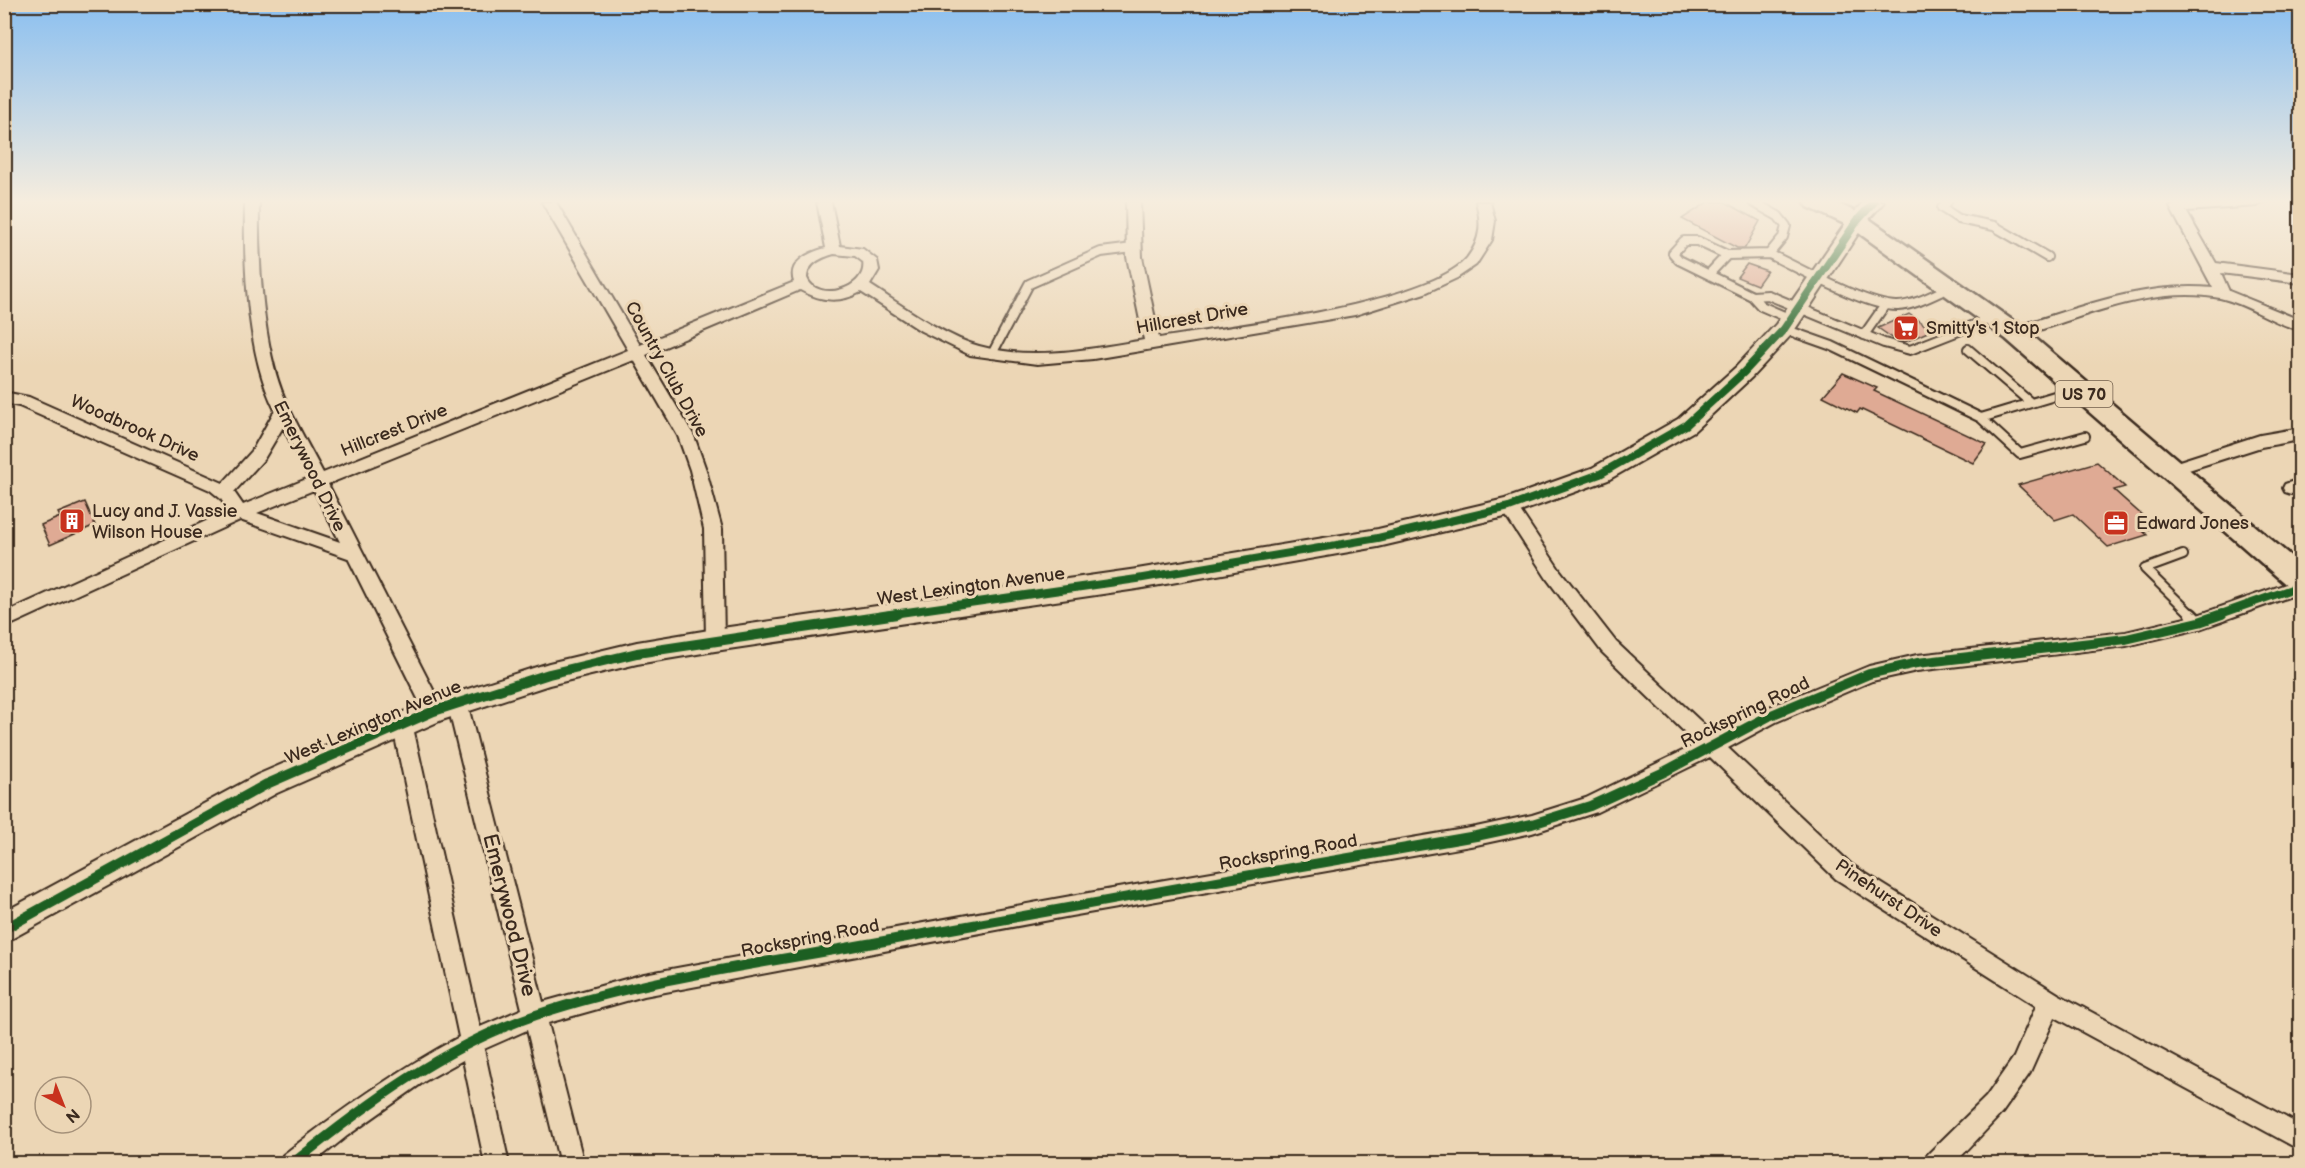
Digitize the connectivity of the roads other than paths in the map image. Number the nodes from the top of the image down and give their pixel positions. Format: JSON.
{"nodes":[{"id":1,"x":252,"y":257,"type":"edge"},
{"id":2,"x":581,"y":257,"type":"edge"},
{"id":3,"x":816,"y":257,"type":"edge"},
{"id":4,"x":866,"y":257,"type":"edge"},
{"id":5,"x":1088,"y":257,"type":"edge"},
{"id":6,"x":1133,"y":257,"type":"edge"},
{"id":7,"x":1474,"y":257,"type":"edge"},
{"id":8,"x":1676,"y":257,"type":"edge"},
{"id":9,"x":1725,"y":257,"type":"edge"},
{"id":10,"x":1775,"y":257,"type":"edge"},
{"id":11,"x":1833,"y":257,"type":"edge"},
{"id":12,"x":1908,"y":257,"type":"edge"},
{"id":13,"x":2205,"y":257,"type":"edge"},
{"id":14,"x":2211,"y":267,"type":"junction"},
{"id":15,"x":1708,"y":274,"type":"junction"},
{"id":16,"x":1820,"y":276,"type":"junction"},
{"id":17,"x":2301,"y":278,"type":"edge"},
{"id":18,"x":802,"y":284,"type":"junction"},
{"id":19,"x":862,"y":286,"type":"junction"},
{"id":20,"x":1951,"y":287,"type":"junction"},
{"id":21,"x":2223,"y":294,"type":"junction"},
{"id":22,"x":1752,"y":296,"type":"junction"},
{"id":23,"x":1886,"y":305,"type":"junction"},
{"id":24,"x":1791,"y":318,"type":"junction"},
{"id":25,"x":1992,"y":318,"type":"junction"},
{"id":26,"x":2301,"y":325,"type":"edge"},
{"id":27,"x":2014,"y":333,"type":"junction"},
{"id":28,"x":1864,"y":336,"type":"junction"},
{"id":29,"x":1153,"y":344,"type":"junction"},
{"id":30,"x":1968,"y":349,"type":"dead end"},
{"id":31,"x":638,"y":352,"type":"junction"},
{"id":32,"x":992,"y":354,"type":"junction"},
{"id":33,"x":2078,"y":388,"type":"junction"},
{"id":34,"x":4,"y":397,"type":"edge"},
{"id":35,"x":2031,"y":403,"type":"junction"},
{"id":36,"x":282,"y":411,"type":"junction"},
{"id":37,"x":1981,"y":418,"type":"junction"},
{"id":38,"x":2301,"y":434,"type":"edge"},
{"id":39,"x":2085,"y":436,"type":"dead end"},
{"id":40,"x":2173,"y":469,"type":"junction"},
{"id":41,"x":318,"y":482,"type":"junction"},
{"id":42,"x":224,"y":492,"type":"junction"},
{"id":43,"x":1509,"y":507,"type":"junction"},
{"id":44,"x":238,"y":513,"type":"junction"},
{"id":45,"x":354,"y":553,"type":"junction"},
{"id":46,"x":2183,"y":555,"type":"dead end"},
{"id":47,"x":2301,"y":580,"type":"edge"},
{"id":48,"x":2301,"y":586,"type":"edge"},
{"id":49,"x":4,"y":621,"type":"edge"},
{"id":50,"x":2199,"y":622,"type":"junction"},
{"id":51,"x":715,"y":640,"type":"junction"},
{"id":52,"x":445,"y":706,"type":"junction"},
{"id":53,"x":402,"y":723,"type":"junction"},
{"id":54,"x":1713,"y":746,"type":"junction"},
{"id":55,"x":4,"y":929,"type":"edge"},
{"id":56,"x":2050,"y":1002,"type":"junction"},
{"id":57,"x":535,"y":1016,"type":"junction"},
{"id":58,"x":471,"y":1042,"type":"junction"},
{"id":59,"x":2301,"y":1138,"type":"edge"},
{"id":60,"x":292,"y":1164,"type":"edge"},
{"id":61,"x":496,"y":1164,"type":"edge"},
{"id":62,"x":572,"y":1164,"type":"edge"},
{"id":63,"x":1936,"y":1164,"type":"edge"}],
"edges":[{"from":1,"to":36,"type":"street","name":"Emerywood Drive"},
{"from":2,"to":31,"type":"street","name":"Country Club Drive"},
{"from":3,"to":18,"type":"street"},
{"from":4,"to":19,"type":"street"},
{"from":5,"to":32,"type":"lane"},
{"from":6,"to":29,"type":"street"},
{"from":7,"to":29,"type":"street","name":"Hillcrest Drive"},
{"from":8,"to":15,"type":"lane"},
{"from":9,"to":15,"type":"lane"},
{"from":10,"to":16,"type":"lane"},
{"from":11,"to":16,"type":"street","name":"West Lexington Avenue"},
{"from":12,"to":20,"type":"main road","number":"US 70"},
{"from":13,"to":14,"type":"street"},
{"from":14,"to":17,"type":"street"},
{"from":14,"to":21,"type":"street"},
{"from":15,"to":22,"type":"lane"},
{"from":16,"to":23,"type":"lane"},
{"from":16,"to":24,"type":"street","name":"West Lexington Avenue"},
{"from":18,"to":19,"type":"street"},
{"from":18,"to":31,"type":"street","name":"Hillcrest Drive"},
{"from":19,"to":32,"type":"street","name":"Hillcrest Drive"},
{"from":20,"to":23,"type":"lane"},
{"from":20,"to":25,"type":"main road","number":"US 70"},
{"from":21,"to":26,"type":"street"},
{"from":21,"to":27,"type":"street"},
{"from":22,"to":24,"type":"lane"},
{"from":22,"to":24,"type":"lane"},
{"from":23,"to":28,"type":"lane"},
{"from":24,"to":28,"type":"lane"},
{"from":24,"to":37,"type":"lane"},
{"from":24,"to":43,"type":"street","name":"West Lexington Avenue"},
{"from":25,"to":27,"type":"main road","number":"US 70"},
{"from":25,"to":28,"type":"lane"},
{"from":27,"to":33,"type":"main road","number":"US 70"},
{"from":29,"to":32,"type":"street","name":"Hillcrest Drive"},
{"from":30,"to":35,"type":"lane"},
{"from":31,"to":41,"type":"street","name":"Hillcrest Drive"},
{"from":31,"to":51,"type":"street","name":"Country Club Drive"},
{"from":33,"to":35,"type":"lane"},
{"from":33,"to":40,"type":"main road","number":"US 70"},
{"from":34,"to":42,"type":"street","name":"Woodbrook Drive"},
{"from":35,"to":37,"type":"lane"},
{"from":36,"to":41,"type":"street","name":"Emerywood Drive"},
{"from":36,"to":42,"type":"street"},
{"from":37,"to":39,"type":"lane"},
{"from":38,"to":40,"type":"street"},
{"from":40,"to":47,"type":"main road","number":"US 70"},
{"from":41,"to":44,"type":"street","name":"Hillcrest Drive"},
{"from":41,"to":45,"type":"street","name":"Emerywood Drive"},
{"from":42,"to":44,"type":"street","name":"Woodbrook Drive"},
{"from":43,"to":51,"type":"street","name":"West Lexington Avenue"},
{"from":43,"to":54,"type":"street","name":"Pinehurst Drive"},
{"from":44,"to":45,"type":"street"},
{"from":44,"to":49,"type":"street","name":"Hillcrest Drive"},
{"from":45,"to":52,"type":"street","name":"Emerywood Drive"},
{"from":46,"to":50,"type":"lane"},
{"from":48,"to":50,"type":"street","name":"Rockspring Road"},
{"from":50,"to":54,"type":"street","name":"Rockspring Road"},
{"from":51,"to":52,"type":"street","name":"West Lexington Avenue"},
{"from":52,"to":53,"type":"street","name":"West Lexington Avenue"},
{"from":52,"to":57,"type":"street","name":"Emerywood Drive"},
{"from":53,"to":55,"type":"street","name":"West Lexington Avenue"},
{"from":53,"to":58,"type":"street"},
{"from":54,"to":56,"type":"street","name":"Pinehurst Drive"},
{"from":54,"to":57,"type":"street","name":"Rockspring Road"},
{"from":56,"to":59,"type":"street","name":"Pinehurst Drive"},
{"from":56,"to":63,"type":"street"},
{"from":57,"to":58,"type":"street","name":"Rockspring Road"},
{"from":57,"to":62,"type":"street","name":"Emerywood Drive"},
{"from":58,"to":60,"type":"street","name":"Rockspring Road"},
{"from":58,"to":61,"type":"street"}]}
